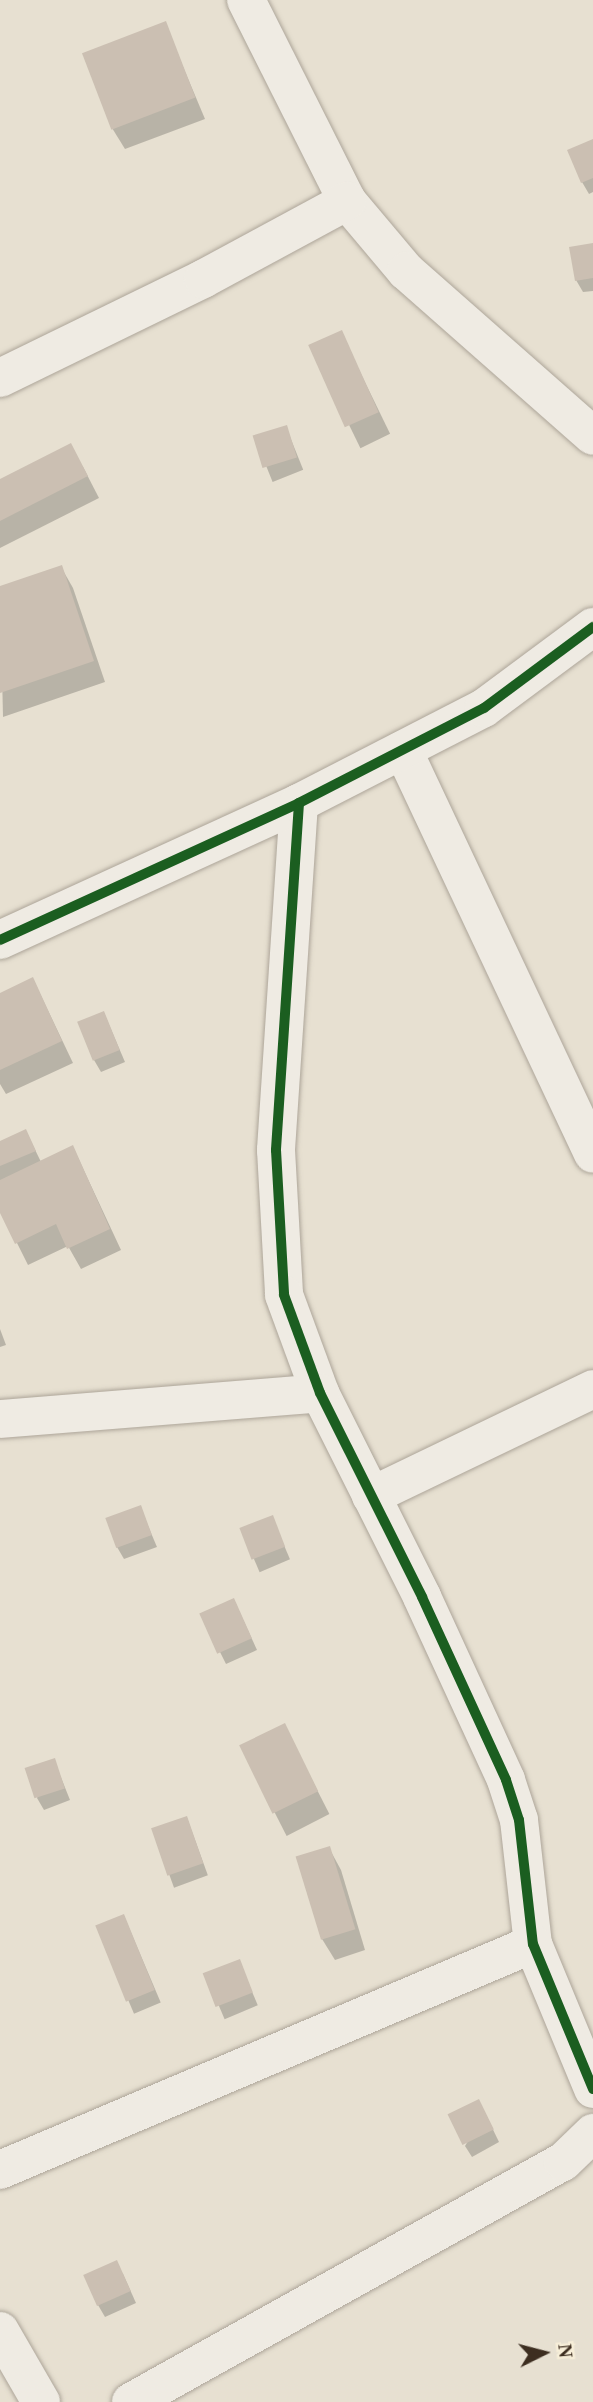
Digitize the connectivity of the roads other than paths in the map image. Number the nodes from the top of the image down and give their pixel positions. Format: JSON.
{"nodes":[{"id":1,"x":246,"y":0,"type":"edge"},
{"id":2,"x":347,"y":201,"type":"junction"},
{"id":3,"x":0,"y":378,"type":"edge"},
{"id":4,"x":593,"y":436,"type":"edge"},
{"id":5,"x":593,"y":627,"type":"edge"},
{"id":6,"x":403,"y":750,"type":"junction"},
{"id":7,"x":299,"y":803,"type":"junction"},
{"id":8,"x":0,"y":940,"type":"edge"},
{"id":9,"x":593,"y":1154,"type":"edge"},
{"id":10,"x":593,"y":1389,"type":"edge"},
{"id":11,"x":320,"y":1393,"type":"junction"},
{"id":12,"x":0,"y":1419,"type":"edge"},
{"id":13,"x":371,"y":1496,"type":"junction"},
{"id":14,"x":533,"y":1944,"type":"junction"},
{"id":15,"x":593,"y":2089,"type":"edge"},
{"id":16,"x":593,"y":2133,"type":"edge"},
{"id":17,"x":0,"y":2170,"type":"edge"},
{"id":18,"x":0,"y":2331,"type":"edge"},
{"id":19,"x":41,"y":2402,"type":"edge"},
{"id":20,"x":131,"y":2402,"type":"edge"}],
"edges":[{"from":1,"to":2,"type":"street"},
{"from":2,"to":3,"type":"street"},
{"from":2,"to":4,"type":"street"},
{"from":5,"to":6,"type":"street"},
{"from":6,"to":7,"type":"street"},
{"from":6,"to":9,"type":"street"},
{"from":7,"to":8,"type":"street"},
{"from":7,"to":11,"type":"street"},
{"from":10,"to":13,"type":"street"},
{"from":11,"to":12,"type":"street"},
{"from":11,"to":13,"type":"street"},
{"from":13,"to":14,"type":"street"},
{"from":14,"to":15,"type":"street"},
{"from":14,"to":17,"type":"street"},
{"from":16,"to":20,"type":"street"},
{"from":18,"to":19,"type":"street"}]}
